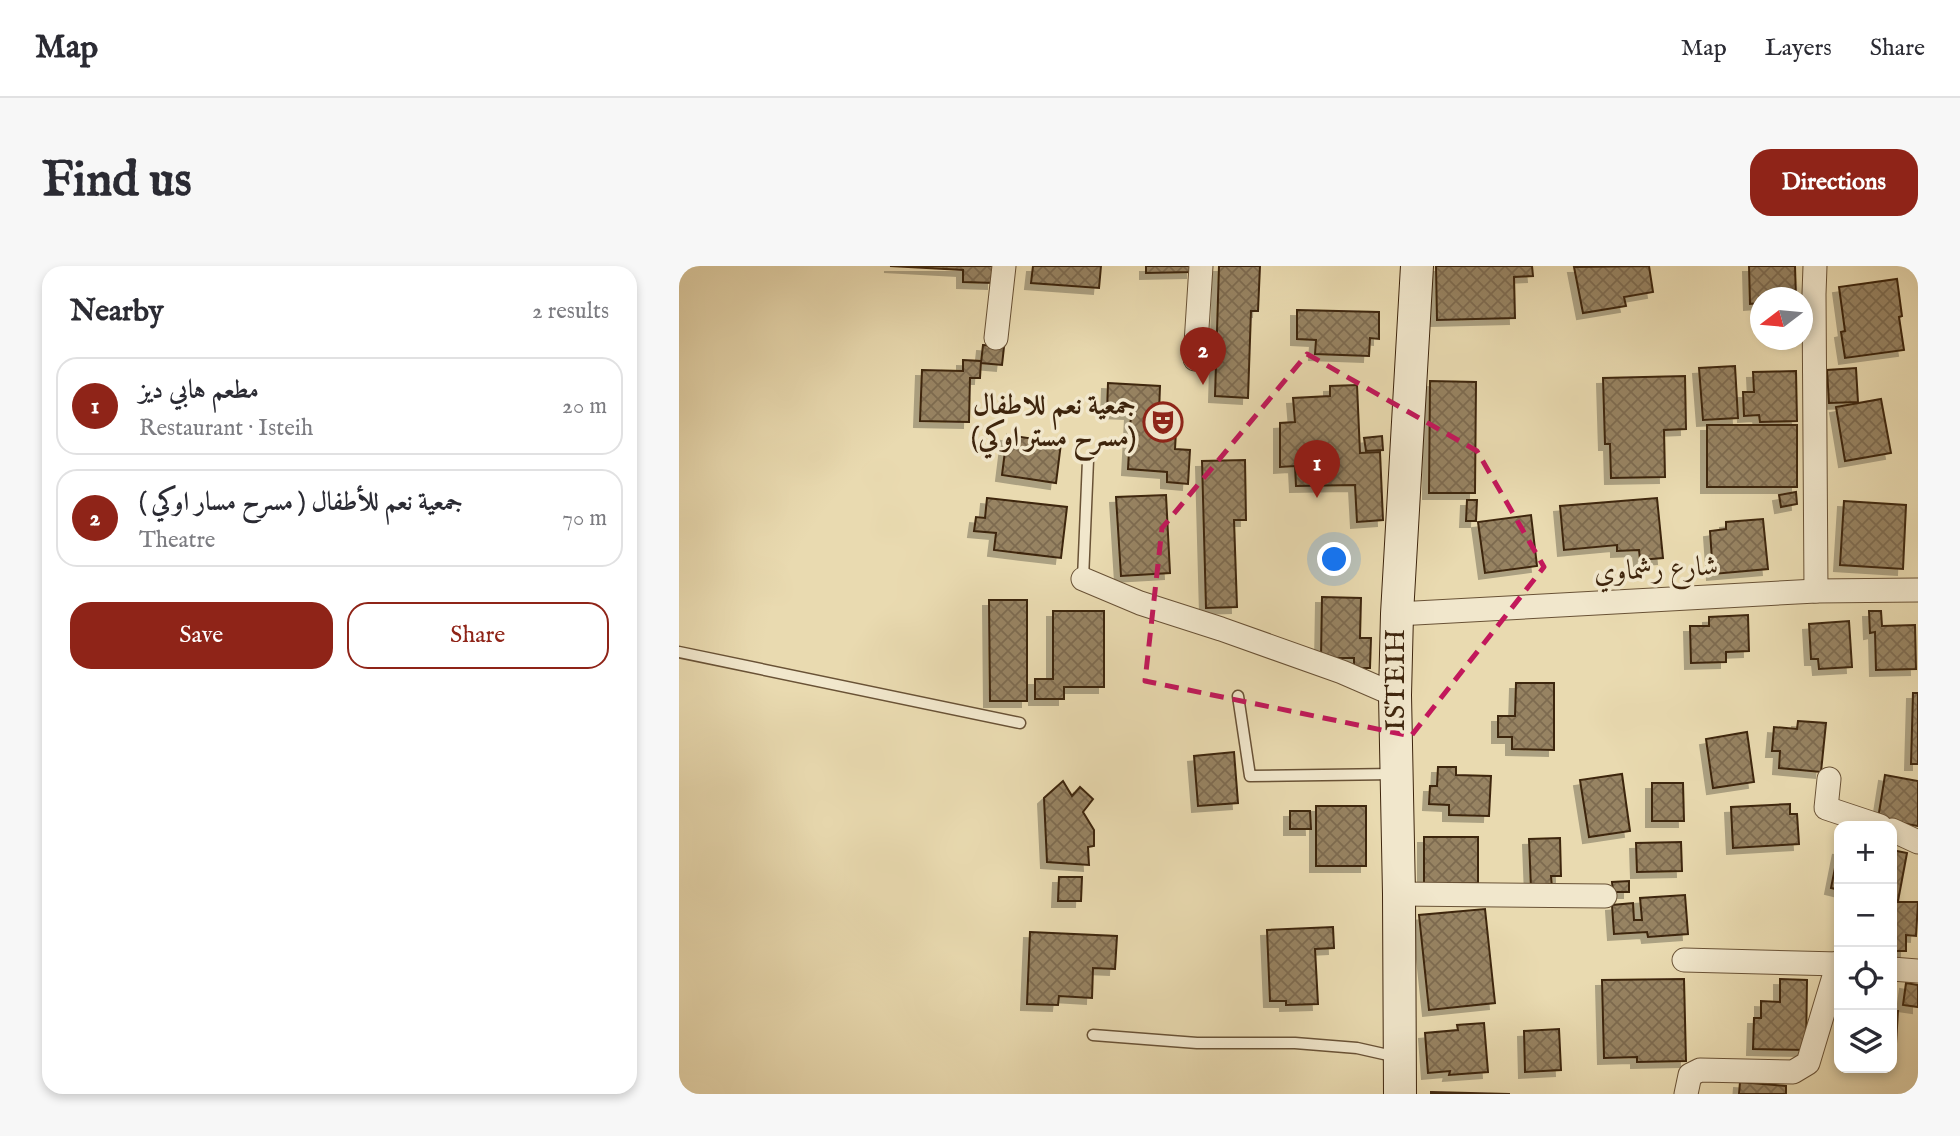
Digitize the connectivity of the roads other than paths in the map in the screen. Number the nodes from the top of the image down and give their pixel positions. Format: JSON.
{"nodes":[{"id":1,"x":1004,"y":266,"type":"edge"},
{"id":2,"x":1201,"y":266,"type":"edge"},
{"id":3,"x":1417,"y":266,"type":"edge"},
{"id":4,"x":1815,"y":266,"type":"edge"},
{"id":5,"x":996,"y":338,"type":"dead end"},
{"id":6,"x":1195,"y":359,"type":"dead end"},
{"id":7,"x":1087,"y":460,"type":"dead end"},
{"id":8,"x":1083,"y":579,"type":"joint"},
{"id":9,"x":1918,"y":590,"type":"edge"},
{"id":10,"x":1816,"y":591,"type":"junction"},
{"id":11,"x":1397,"y":614,"type":"junction"},
{"id":12,"x":679,"y":652,"type":"edge"},
{"id":13,"x":1395,"y":695,"type":"junction"},
{"id":14,"x":1238,"y":696,"type":"dead end"},
{"id":15,"x":1020,"y":723,"type":"dead end"},
{"id":16,"x":1397,"y":774,"type":"junction"},
{"id":17,"x":1829,"y":779,"type":"dead end"},
{"id":18,"x":1864,"y":821,"type":"edge"},
{"id":19,"x":1897,"y":832,"type":"edge"},
{"id":20,"x":1918,"y":842,"type":"edge"},
{"id":21,"x":1399,"y":894,"type":"junction"},
{"id":22,"x":1605,"y":896,"type":"dead end"},
{"id":23,"x":1684,"y":960,"type":"dead end"},
{"id":24,"x":1834,"y":963,"type":"edge"},
{"id":25,"x":1897,"y":969,"type":"edge"},
{"id":26,"x":1918,"y":971,"type":"edge"},
{"id":27,"x":1834,"y":979,"type":"edge"},
{"id":28,"x":1093,"y":1035,"type":"dead end"},
{"id":29,"x":1399,"y":1058,"type":"junction"},
{"id":30,"x":1400,"y":1094,"type":"edge"},
{"id":31,"x":1686,"y":1094,"type":"edge"}],
"edges":[{"from":1,"to":5,"type":"street"},
{"from":2,"to":6,"type":"street"},
{"from":3,"to":11,"type":"street","name":"ISTEIH"},
{"from":4,"to":10,"type":"street"},
{"from":7,"to":8,"type":"lane"},
{"from":8,"to":13,"type":"street"},
{"from":9,"to":10,"type":"street","name":"شارع رشماوي"},
{"from":10,"to":11,"type":"street","name":"شارع رشماوي"},
{"from":11,"to":13,"type":"street","name":"ISTEIH"},
{"from":12,"to":15,"type":"lane"},
{"from":13,"to":16,"type":"street","name":"ISTEIH"},
{"from":14,"to":16,"type":"lane"},
{"from":16,"to":21,"type":"street","name":"ISTEIH"},
{"from":17,"to":18,"type":"street"},
{"from":19,"to":20,"type":"street"},
{"from":21,"to":22,"type":"street"},
{"from":21,"to":29,"type":"street","name":"ISTEIH"},
{"from":23,"to":24,"type":"street"},
{"from":25,"to":26,"type":"street"},
{"from":27,"to":31,"type":"street"},
{"from":28,"to":29,"type":"lane"},
{"from":29,"to":30,"type":"street","name":"ISTEIH"}]}
